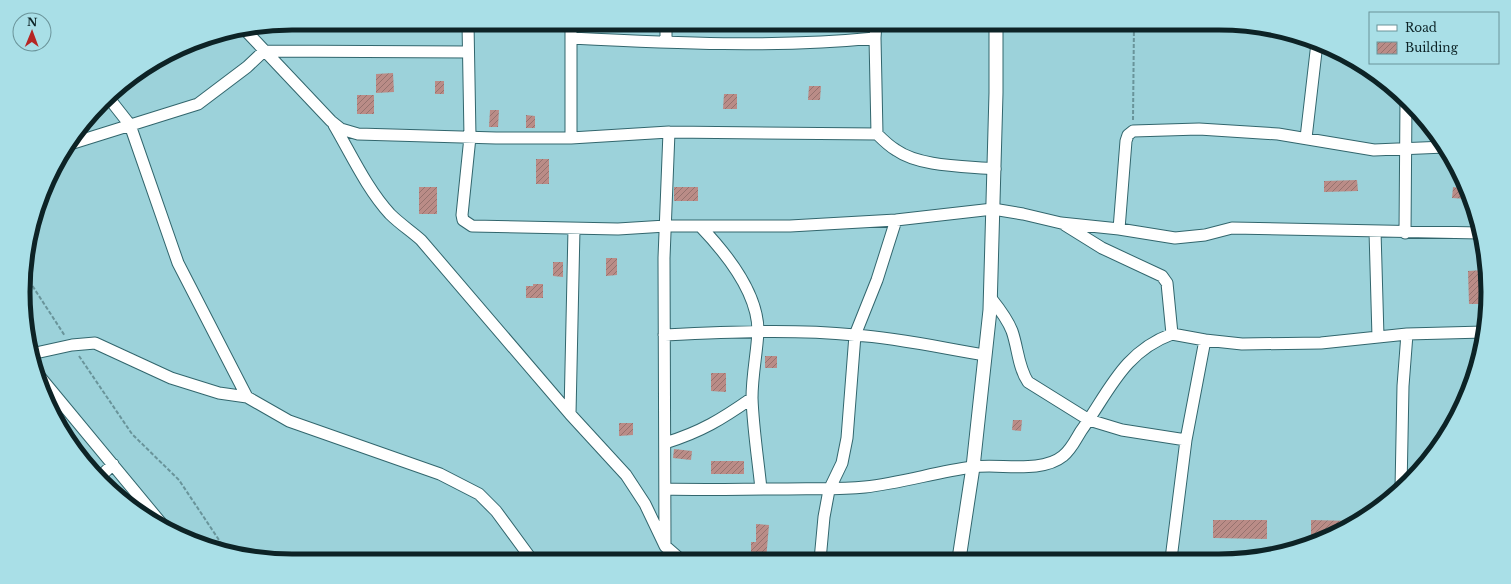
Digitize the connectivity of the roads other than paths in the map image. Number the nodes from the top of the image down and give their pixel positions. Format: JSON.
{"nodes":[{"id":1,"x":468,"y":30,"type":"edge"},
{"id":2,"x":571,"y":30,"type":"edge"},
{"id":3,"x":666,"y":30,"type":"edge"},
{"id":4,"x":876,"y":30,"type":"edge"},
{"id":5,"x":996,"y":30,"type":"edge"},
{"id":6,"x":248,"y":34,"type":"edge"},
{"id":7,"x":571,"y":38,"type":"junction"},
{"id":8,"x":875,"y":38,"type":"junction"},
{"id":9,"x":666,"y":42,"type":"junction"},
{"id":10,"x":1316,"y":49,"type":"edge"},
{"id":11,"x":264,"y":51,"type":"junction"},
{"id":12,"x":468,"y":52,"type":"junction"},
{"id":13,"x":112,"y":102,"type":"edge"},
{"id":14,"x":1406,"y":109,"type":"edge"},
{"id":15,"x":331,"y":121,"type":"junction"},
{"id":16,"x":130,"y":125,"type":"junction"},
{"id":17,"x":669,"y":132,"type":"junction"},
{"id":18,"x":877,"y":134,"type":"junction"},
{"id":19,"x":470,"y":138,"type":"junction"},
{"id":20,"x":571,"y":138,"type":"junction"},
{"id":21,"x":1306,"y":138,"type":"junction"},
{"id":22,"x":77,"y":142,"type":"edge"},
{"id":23,"x":1404,"y":148,"type":"junction"},
{"id":24,"x":1438,"y":148,"type":"edge"},
{"id":25,"x":995,"y":169,"type":"junction"},
{"id":26,"x":993,"y":209,"type":"junction"},
{"id":27,"x":896,"y":220,"type":"junction"},
{"id":28,"x":1061,"y":223,"type":"junction"},
{"id":29,"x":666,"y":226,"type":"junction"},
{"id":30,"x":700,"y":226,"type":"junction"},
{"id":31,"x":574,"y":229,"type":"junction"},
{"id":32,"x":1119,"y":229,"type":"junction"},
{"id":33,"x":1374,"y":231,"type":"junction"},
{"id":34,"x":1406,"y":233,"type":"junction"},
{"id":35,"x":1474,"y":233,"type":"edge"},
{"id":36,"x":990,"y":297,"type":"junction"},
{"id":37,"x":758,"y":330,"type":"junction"},
{"id":38,"x":1478,"y":332,"type":"edge"},
{"id":39,"x":1172,"y":334,"type":"junction"},
{"id":40,"x":1407,"y":334,"type":"junction"},
{"id":41,"x":664,"y":335,"type":"junction"},
{"id":42,"x":855,"y":335,"type":"junction"},
{"id":43,"x":1378,"y":337,"type":"junction"},
{"id":44,"x":1205,"y":340,"type":"junction"},
{"id":45,"x":37,"y":353,"type":"edge"},
{"id":46,"x":985,"y":355,"type":"junction"},
{"id":47,"x":246,"y":397,"type":"junction"},
{"id":48,"x":752,"y":398,"type":"junction"},
{"id":49,"x":53,"y":400,"type":"edge"},
{"id":50,"x":570,"y":414,"type":"junction"},
{"id":51,"x":1089,"y":420,"type":"junction"},
{"id":52,"x":1186,"y":440,"type":"junction"},
{"id":53,"x":665,"y":442,"type":"junction"},
{"id":54,"x":113,"y":464,"type":"junction"},
{"id":55,"x":973,"y":467,"type":"junction"},
{"id":56,"x":104,"y":474,"type":"edge"},
{"id":57,"x":1404,"y":477,"type":"edge"},
{"id":58,"x":665,"y":489,"type":"junction"},
{"id":59,"x":761,"y":490,"type":"junction"},
{"id":60,"x":829,"y":490,"type":"junction"},
{"id":61,"x":155,"y":515,"type":"edge"},
{"id":62,"x":665,"y":546,"type":"junction"},
{"id":63,"x":528,"y":554,"type":"edge"},
{"id":64,"x":674,"y":554,"type":"edge"},
{"id":65,"x":821,"y":554,"type":"edge"},
{"id":66,"x":960,"y":554,"type":"edge"},
{"id":67,"x":1172,"y":554,"type":"edge"}],
"edges":[{"from":1,"to":12,"type":"street"},
{"from":2,"to":7,"type":"street"},
{"from":3,"to":9,"type":"street"},
{"from":4,"to":8,"type":"street"},
{"from":5,"to":25,"type":"street"},
{"from":6,"to":11,"type":"street"},
{"from":7,"to":9,"type":"street"},
{"from":7,"to":20,"type":"street"},
{"from":8,"to":9,"type":"street"},
{"from":8,"to":18,"type":"street"},
{"from":10,"to":21,"type":"street"},
{"from":11,"to":12,"type":"street"},
{"from":11,"to":15,"type":"street"},
{"from":11,"to":16,"type":"street"},
{"from":12,"to":19,"type":"street"},
{"from":13,"to":16,"type":"street"},
{"from":14,"to":23,"type":"street"},
{"from":15,"to":19,"type":"street"},
{"from":15,"to":50,"type":"street"},
{"from":16,"to":22,"type":"street"},
{"from":16,"to":47,"type":"street"},
{"from":17,"to":18,"type":"street"},
{"from":17,"to":20,"type":"street"},
{"from":17,"to":29,"type":"street"},
{"from":18,"to":25,"type":"street"},
{"from":19,"to":20,"type":"street"},
{"from":19,"to":31,"type":"street"},
{"from":21,"to":23,"type":"street"},
{"from":21,"to":32,"type":"street"},
{"from":23,"to":24,"type":"street"},
{"from":23,"to":34,"type":"street"},
{"from":25,"to":26,"type":"street"},
{"from":26,"to":27,"type":"street"},
{"from":26,"to":28,"type":"street"},
{"from":26,"to":36,"type":"street"},
{"from":27,"to":30,"type":"street"},
{"from":27,"to":42,"type":"street"},
{"from":28,"to":32,"type":"street"},
{"from":28,"to":39,"type":"street"},
{"from":29,"to":30,"type":"street"},
{"from":29,"to":31,"type":"street"},
{"from":29,"to":41,"type":"street"},
{"from":30,"to":37,"type":"street"},
{"from":31,"to":50,"type":"street"},
{"from":32,"to":33,"type":"street"},
{"from":33,"to":34,"type":"street"},
{"from":33,"to":43,"type":"street"},
{"from":34,"to":35,"type":"street"},
{"from":36,"to":46,"type":"street"},
{"from":36,"to":51,"type":"street"},
{"from":37,"to":41,"type":"street"},
{"from":37,"to":42,"type":"street"},
{"from":37,"to":48,"type":"street"},
{"from":38,"to":40,"type":"street"},
{"from":39,"to":44,"type":"street"},
{"from":39,"to":51,"type":"street"},
{"from":40,"to":43,"type":"street"},
{"from":40,"to":57,"type":"street"},
{"from":41,"to":53,"type":"street"},
{"from":42,"to":46,"type":"street"},
{"from":42,"to":60,"type":"street"},
{"from":43,"to":44,"type":"street"},
{"from":44,"to":52,"type":"street"},
{"from":45,"to":47,"type":"street"},
{"from":46,"to":55,"type":"street"},
{"from":47,"to":63,"type":"street"},
{"from":48,"to":53,"type":"street"},
{"from":48,"to":59,"type":"street"},
{"from":49,"to":54,"type":"street"},
{"from":50,"to":62,"type":"street"},
{"from":51,"to":52,"type":"street"},
{"from":51,"to":55,"type":"street"},
{"from":52,"to":67,"type":"street"},
{"from":53,"to":58,"type":"street"},
{"from":54,"to":56,"type":"street"},
{"from":54,"to":61,"type":"street"},
{"from":55,"to":60,"type":"street"},
{"from":55,"to":66,"type":"street"},
{"from":58,"to":59,"type":"street"},
{"from":58,"to":62,"type":"street"},
{"from":59,"to":60,"type":"street"},
{"from":60,"to":65,"type":"street"},
{"from":62,"to":64,"type":"street"}]}
